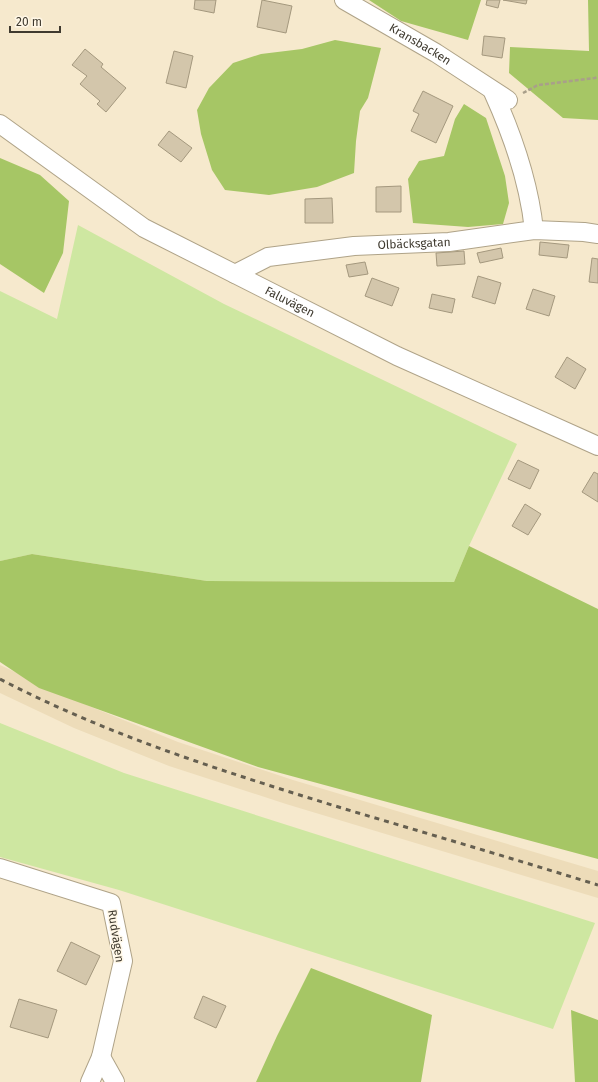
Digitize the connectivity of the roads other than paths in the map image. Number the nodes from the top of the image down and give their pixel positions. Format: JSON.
{"nodes":[{"id":1,"x":344,"y":0,"type":"edge"},
{"id":2,"x":0,"y":124,"type":"edge"},
{"id":3,"x":534,"y":230,"type":"junction"},
{"id":4,"x":598,"y":234,"type":"edge"},
{"id":5,"x":235,"y":274,"type":"junction"},
{"id":6,"x":598,"y":446,"type":"edge"},
{"id":7,"x":0,"y":868,"type":"edge"},
{"id":8,"x":101,"y":1057,"type":"junction"},
{"id":9,"x":90,"y":1082,"type":"edge"},
{"id":10,"x":115,"y":1082,"type":"edge"}],
"edges":[{"from":1,"to":3,"type":"street","name":"Kransbacken"},
{"from":2,"to":5,"type":"street","name":"Faluvägen"},
{"from":3,"to":4,"type":"street","name":"Olbäcksgatan"},
{"from":3,"to":5,"type":"street","name":"Olbäcksgatan"},
{"from":5,"to":6,"type":"street","name":"Faluvägen"},
{"from":7,"to":8,"type":"street","name":"Rudvägen"},
{"from":8,"to":9,"type":"street","name":"Rudvägen"},
{"from":8,"to":10,"type":"street"}]}
